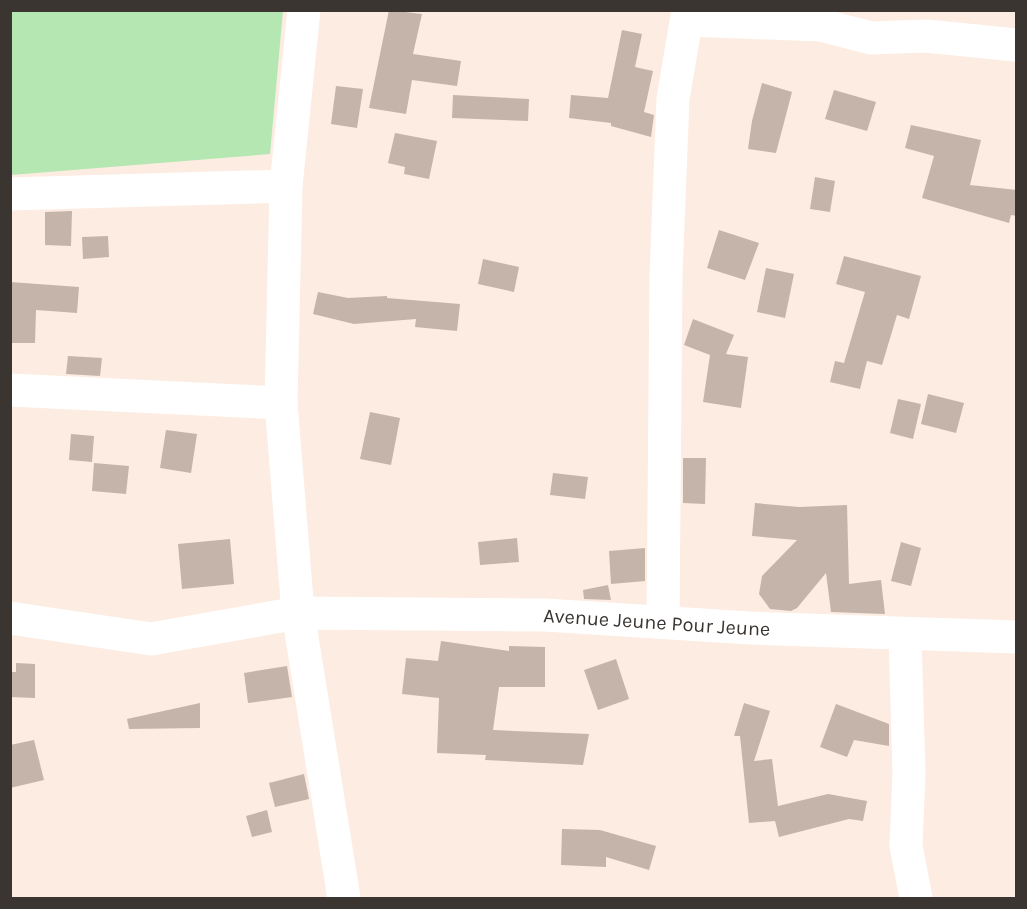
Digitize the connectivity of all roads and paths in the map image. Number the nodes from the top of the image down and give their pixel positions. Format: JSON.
{"nodes":[{"id":1,"x":304,"y":10,"type":"edge"},
{"id":2,"x":688,"y":15,"type":"edge"},
{"id":3,"x":1017,"y":45,"type":"edge"},
{"id":4,"x":286,"y":186,"type":"junction"},
{"id":5,"x":10,"y":194,"type":"edge"},
{"id":6,"x":10,"y":390,"type":"edge"},
{"id":7,"x":281,"y":403,"type":"junction"},
{"id":8,"x":298,"y":613,"type":"junction"},
{"id":9,"x":10,"y":618,"type":"edge"},
{"id":10,"x":663,"y":622,"type":"junction"},
{"id":11,"x":905,"y":635,"type":"junction"},
{"id":12,"x":1017,"y":637,"type":"edge"},
{"id":13,"x":344,"y":898,"type":"edge"},
{"id":14,"x":916,"y":898,"type":"edge"}],
"edges":[{"from":1,"to":4,"type":"street"},
{"from":2,"to":3,"type":"street"},
{"from":2,"to":10,"type":"street"},
{"from":4,"to":5,"type":"street"},
{"from":4,"to":7,"type":"street"},
{"from":6,"to":7,"type":"street"},
{"from":7,"to":8,"type":"street"},
{"from":8,"to":9,"type":"street","name":"Avenue Jeune Pour Jeune"},
{"from":8,"to":10,"type":"street","name":"Avenue Jeune Pour Jeune"},
{"from":8,"to":13,"type":"street"},
{"from":10,"to":11,"type":"street","name":"Avenue Jeune Pour Jeune"},
{"from":11,"to":12,"type":"street","name":"Avenue Jeune Pour Jeune"},
{"from":11,"to":14,"type":"street"}]}
